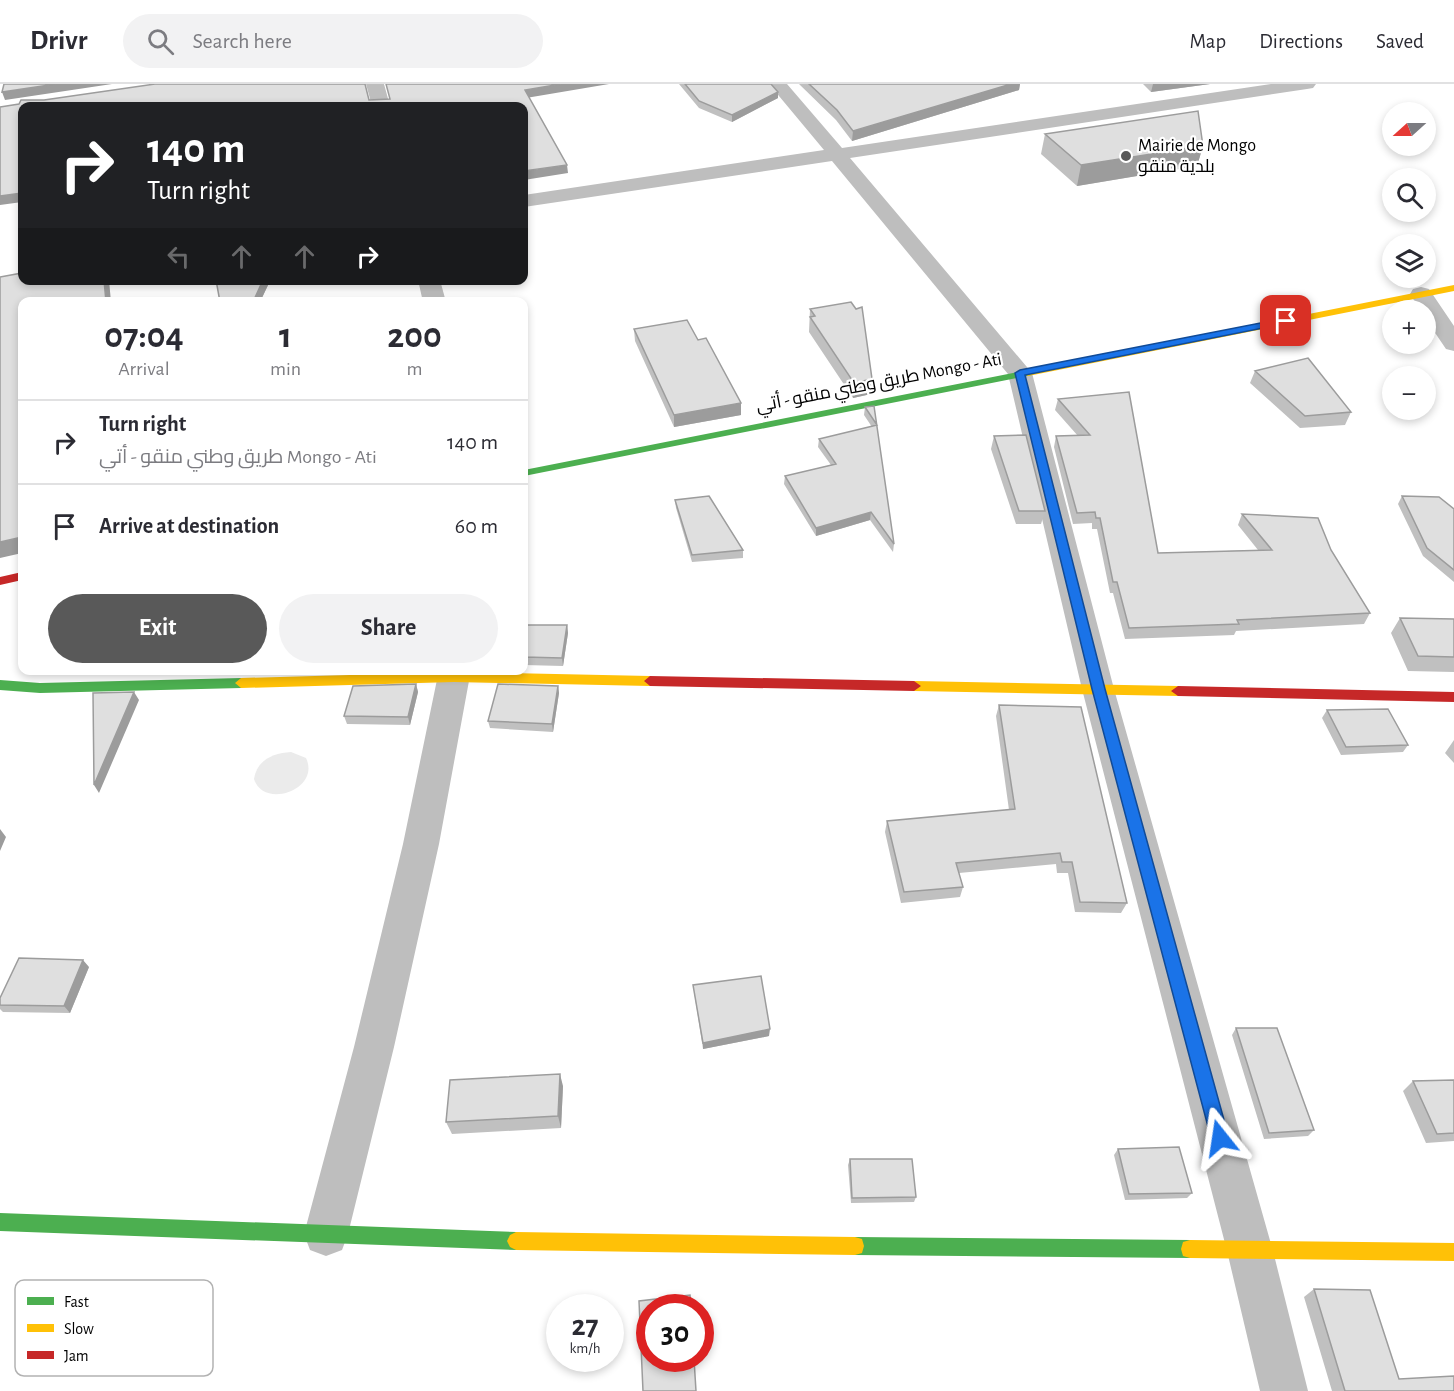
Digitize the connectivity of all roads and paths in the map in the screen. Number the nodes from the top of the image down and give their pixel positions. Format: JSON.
{"nodes":[{"id":1,"x":375,"y":84,"type":"edge"},
{"id":2,"x":778,"y":84,"type":"edge"},
{"id":3,"x":1307,"y":84,"type":"edge"},
{"id":4,"x":380,"y":102,"type":"edge"},
{"id":5,"x":837,"y":154,"type":"junction"},
{"id":6,"x":528,"y":200,"type":"edge"},
{"id":7,"x":1454,"y":288,"type":"edge"},
{"id":8,"x":1421,"y":294,"type":"junction"},
{"id":9,"x":1454,"y":344,"type":"edge"},
{"id":10,"x":1020,"y":373,"type":"junction"},
{"id":11,"x":528,"y":472,"type":"edge"},
{"id":12,"x":18,"y":577,"type":"edge"},
{"id":13,"x":0,"y":581,"type":"edge"},
{"id":14,"x":425,"y":675,"type":"edge"},
{"id":15,"x":455,"y":675,"type":"edge"},
{"id":16,"x":498,"y":675,"type":"edge"},
{"id":17,"x":0,"y":685,"type":"edge"},
{"id":18,"x":1098,"y":689,"type":"junction"},
{"id":19,"x":1454,"y":697,"type":"edge"},
{"id":20,"x":0,"y":1222,"type":"edge"},
{"id":21,"x":326,"y":1234,"type":"junction"},
{"id":22,"x":1250,"y":1251,"type":"junction"},
{"id":23,"x":1454,"y":1252,"type":"edge"},
{"id":24,"x":1284,"y":1391,"type":"edge"}],
"edges":[{"from":1,"to":4,"type":"street"},
{"from":2,"to":5,"type":"street"},
{"from":3,"to":5,"type":"street"},
{"from":5,"to":6,"type":"street"},
{"from":5,"to":10,"type":"street"},
{"from":7,"to":8,"type":"street","name":"طريق وطني منقو - أتي Mongo - Ati"},
{"from":8,"to":9,"type":"street"},
{"from":8,"to":10,"type":"street","name":"طريق وطني منقو - أتي Mongo - Ati"},
{"from":10,"to":11,"type":"street","name":"طريق وطني منقو - أتي Mongo - Ati"},
{"from":10,"to":18,"type":"street"},
{"from":12,"to":13,"type":"street"},
{"from":14,"to":17,"type":"street"},
{"from":15,"to":21,"type":"street"},
{"from":16,"to":18,"type":"street"},
{"from":18,"to":19,"type":"street"},
{"from":18,"to":22,"type":"street"},
{"from":20,"to":21,"type":"street"},
{"from":21,"to":22,"type":"street"},
{"from":22,"to":23,"type":"street"},
{"from":22,"to":24,"type":"street"}]}
